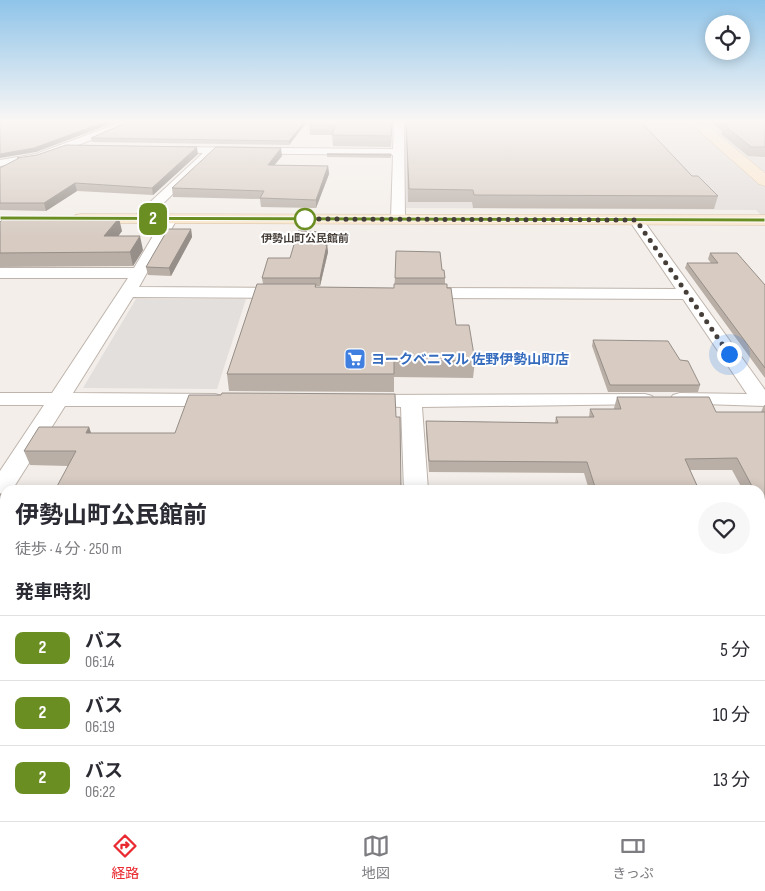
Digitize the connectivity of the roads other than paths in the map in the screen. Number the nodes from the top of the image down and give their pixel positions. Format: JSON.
{"nodes":[{"id":1,"x":20,"y":160,"type":"edge"},
{"id":2,"x":202,"y":160,"type":"edge"},
{"id":3,"x":399,"y":160,"type":"edge"},
{"id":4,"x":740,"y":160,"type":"edge"},
{"id":5,"x":0,"y":164,"type":"edge"},
{"id":6,"x":765,"y":181,"type":"edge"},
{"id":7,"x":60,"y":218,"type":"edge"},
{"id":8,"x":139,"y":219,"type":"junction"},
{"id":9,"x":170,"y":219,"type":"junction"},
{"id":10,"x":398,"y":219,"type":"junction"},
{"id":11,"x":636,"y":220,"type":"junction"},
{"id":12,"x":764,"y":221,"type":"edge"},
{"id":13,"x":0,"y":273,"type":"edge"},
{"id":14,"x":138,"y":273,"type":"junction"},
{"id":15,"x":128,"y":292,"type":"junction"},
{"id":16,"x":297,"y":293,"type":"edge"},
{"id":17,"x":407,"y":293,"type":"edge"},
{"id":18,"x":687,"y":294,"type":"junction"},
{"id":19,"x":0,"y":399,"type":"edge"},
{"id":20,"x":59,"y":399,"type":"junction"},
{"id":21,"x":763,"y":399,"type":"edge"},
{"id":22,"x":235,"y":400,"type":"edge"},
{"id":23,"x":352,"y":401,"type":"edge"},
{"id":24,"x":411,"y":401,"type":"junction"},
{"id":25,"x":3,"y":485,"type":"edge"},
{"id":26,"x":416,"y":485,"type":"edge"}],
"edges":[{"from":1,"to":5,"type":"street"},
{"from":2,"to":8,"type":"street"},
{"from":3,"to":10,"type":"street"},
{"from":4,"to":6,"type":"main road"},
{"from":7,"to":8,"type":"main road"},
{"from":8,"to":9,"type":"main road"},
{"from":9,"to":10,"type":"main road"},
{"from":9,"to":14,"type":"street"},
{"from":10,"to":11,"type":"main road"},
{"from":11,"to":12,"type":"main road"},
{"from":11,"to":18,"type":"street"},
{"from":13,"to":14,"type":"street"},
{"from":14,"to":15,"type":"street"},
{"from":15,"to":16,"type":"street"},
{"from":15,"to":20,"type":"street"},
{"from":17,"to":18,"type":"street"},
{"from":18,"to":21,"type":"street"},
{"from":19,"to":20,"type":"street"},
{"from":20,"to":22,"type":"street"},
{"from":20,"to":25,"type":"street"},
{"from":21,"to":24,"type":"street"},
{"from":23,"to":24,"type":"street"},
{"from":24,"to":26,"type":"street"}]}
